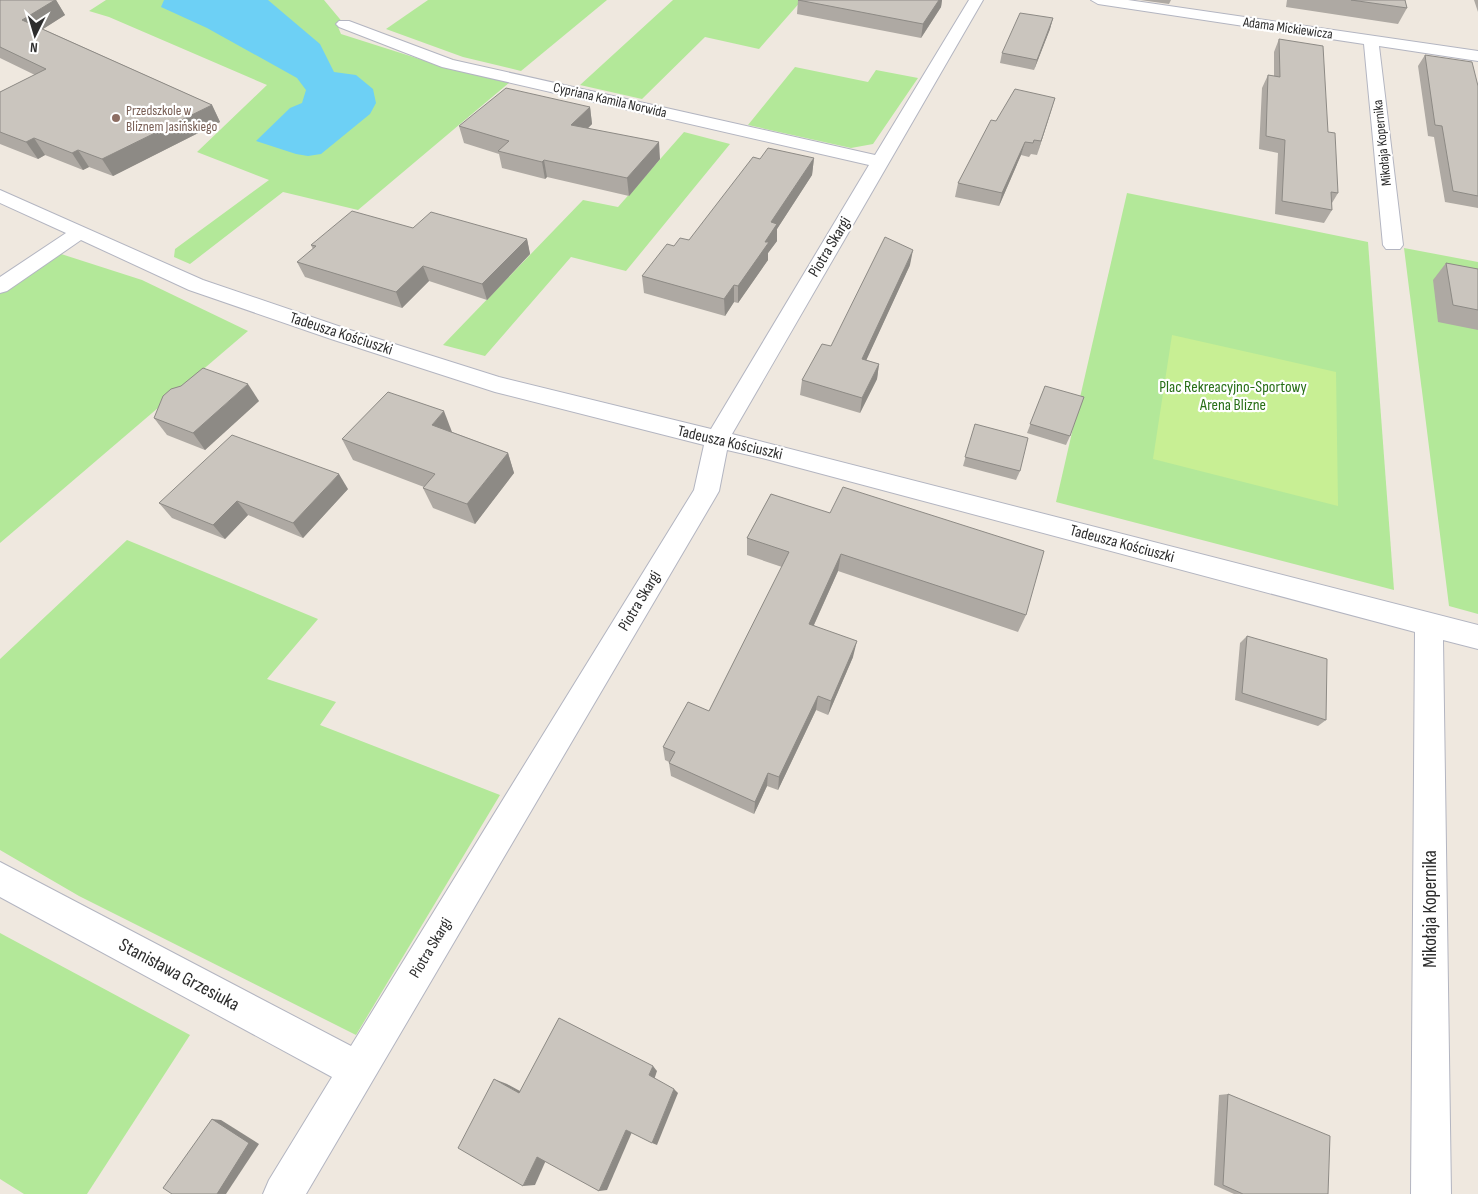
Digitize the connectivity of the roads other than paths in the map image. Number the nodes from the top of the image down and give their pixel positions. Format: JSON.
{"nodes":[{"id":1,"x":976,"y":0,"type":"edge"},
{"id":2,"x":1098,"y":0,"type":"edge"},
{"id":3,"x":344,"y":24,"type":"dead end"},
{"id":4,"x":1372,"y":40,"type":"junction"},
{"id":5,"x":1478,"y":56,"type":"edge"},
{"id":6,"x":880,"y":162,"type":"junction"},
{"id":7,"x":0,"y":196,"type":"edge"},
{"id":8,"x":79,"y":233,"type":"junction"},
{"id":9,"x":1393,"y":245,"type":"dead end"},
{"id":10,"x":0,"y":286,"type":"edge"},
{"id":11,"x":717,"y":439,"type":"junction"},
{"id":12,"x":1429,"y":624,"type":"junction"},
{"id":13,"x":1478,"y":637,"type":"edge"},
{"id":14,"x":0,"y":879,"type":"edge"},
{"id":15,"x":358,"y":1070,"type":"junction"},
{"id":16,"x":284,"y":1194,"type":"edge"},
{"id":17,"x":1431,"y":1194,"type":"edge"}],
"edges":[{"from":1,"to":6,"type":"street","name":"Piotra Skargi"},
{"from":2,"to":4,"type":"street","name":"Adama Mickiewicza"},
{"from":3,"to":6,"type":"street","name":"Cypriana Kamila Norwida"},
{"from":4,"to":5,"type":"street","name":"Adama Mickiewicza"},
{"from":4,"to":9,"type":"street","name":"Mikołaja Kopernika"},
{"from":6,"to":11,"type":"street","name":"Piotra Skargi"},
{"from":7,"to":8,"type":"street","name":"Tadeusza Kościuszki"},
{"from":8,"to":10,"type":"street"},
{"from":8,"to":11,"type":"street","name":"Tadeusza Kościuszki"},
{"from":11,"to":12,"type":"street","name":"Tadeusza Kościuszki"},
{"from":11,"to":15,"type":"street","name":"Piotra Skargi"},
{"from":12,"to":13,"type":"street","name":"Tadeusza Kościuszki"},
{"from":12,"to":17,"type":"street","name":"Mikołaja Kopernika"},
{"from":14,"to":15,"type":"street","name":"Stanisława Grzesiuka"},
{"from":15,"to":16,"type":"street","name":"Piotra Skargi"}]}
